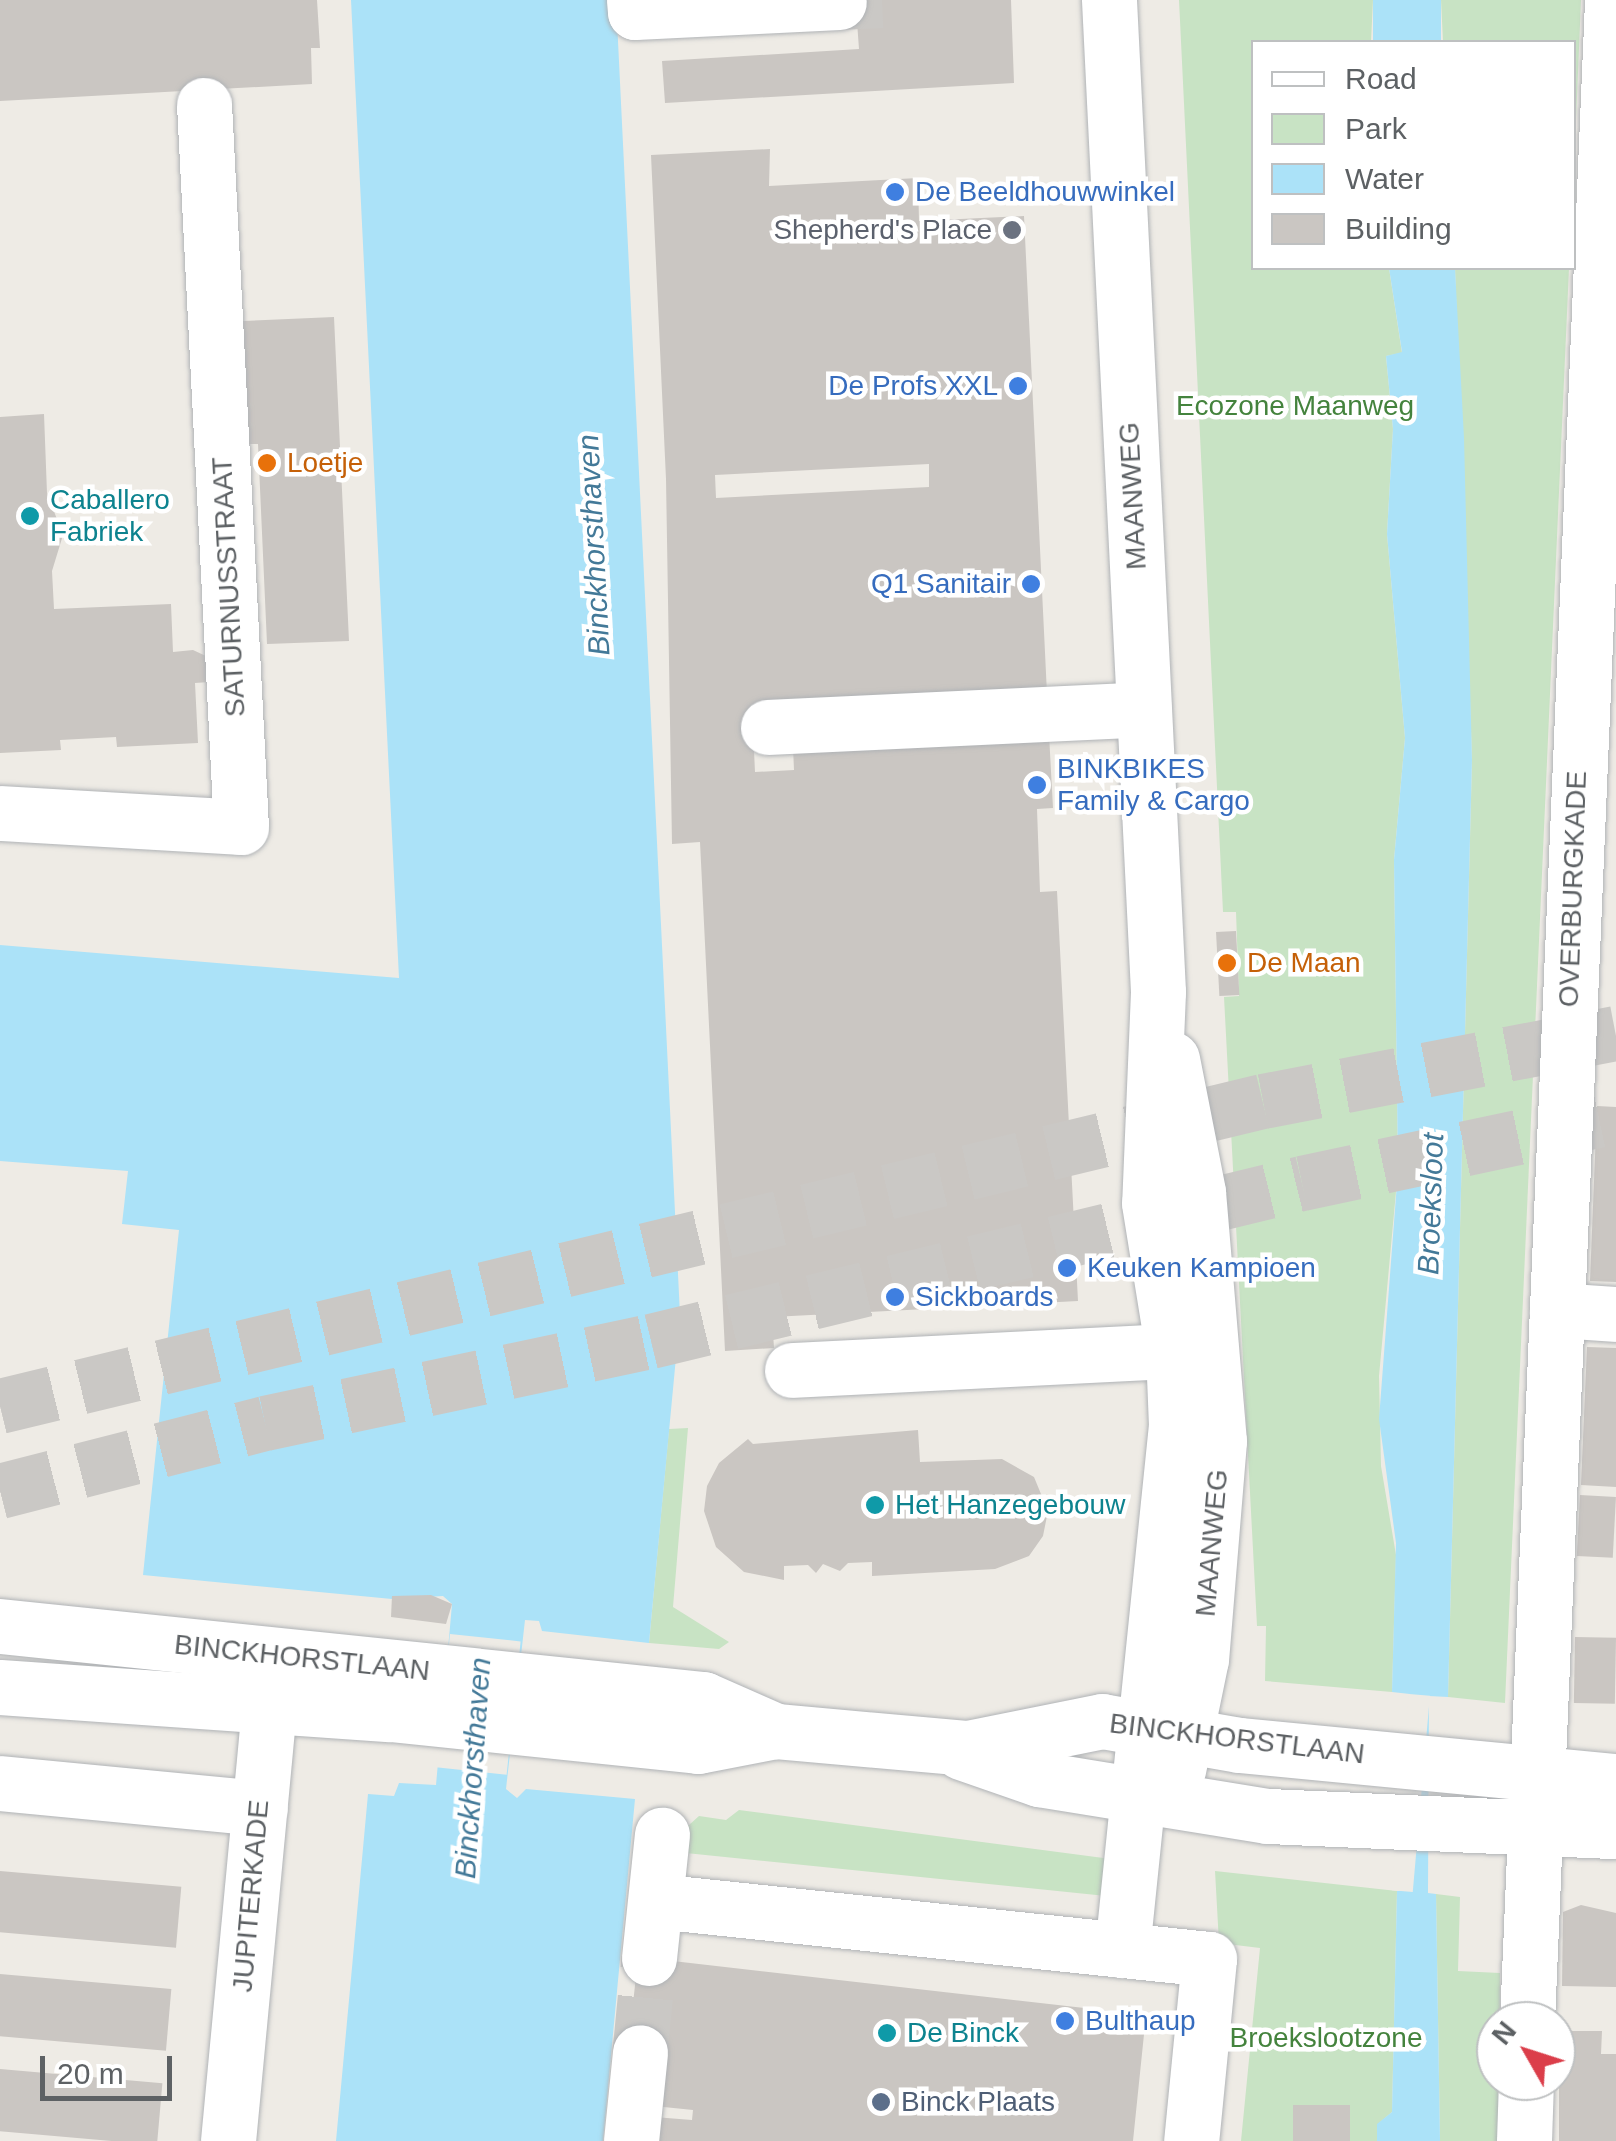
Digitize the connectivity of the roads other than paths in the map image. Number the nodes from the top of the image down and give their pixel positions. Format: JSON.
{"nodes":[{"id":1,"x":634,"y":0,"type":"edge"},
{"id":2,"x":1109,"y":0,"type":"edge"},
{"id":3,"x":1612,"y":0,"type":"edge"},
{"id":4,"x":839,"y":2,"type":"edge"},
{"id":5,"x":204,"y":105,"type":"dead end"},
{"id":6,"x":1144,"y":709,"type":"junction"},
{"id":7,"x":768,"y":727,"type":"dead end"},
{"id":8,"x":0,"y":813,"type":"edge"},
{"id":9,"x":1595,"y":860,"type":"edge"},
{"id":10,"x":1557,"y":1310,"type":"junction"},
{"id":11,"x":1616,"y":1314,"type":"edge"},
{"id":12,"x":1193,"y":1350,"type":"junction"},
{"id":13,"x":792,"y":1370,"type":"dead end"},
{"id":14,"x":0,"y":1626,"type":"edge"},
{"id":15,"x":0,"y":1687,"type":"edge"},
{"id":16,"x":444,"y":1697,"type":"junction"},
{"id":17,"x":269,"y":1710,"type":"junction"},
{"id":18,"x":1165,"y":1731,"type":"junction"},
{"id":19,"x":944,"y":1748,"type":"junction"},
{"id":20,"x":1616,"y":1780,"type":"edge"},
{"id":21,"x":0,"y":1783,"type":"edge"},
{"id":22,"x":1157,"y":1800,"type":"junction"},
{"id":23,"x":1533,"y":1804,"type":"junction"},
{"id":24,"x":260,"y":1808,"type":"junction"},
{"id":25,"x":1616,"y":1831,"type":"edge"},
{"id":26,"x":662,"y":1835,"type":"dead end"},
{"id":27,"x":670,"y":1902,"type":"junction"},
{"id":28,"x":1163,"y":1954,"type":"junction"},
{"id":29,"x":650,"y":1958,"type":"tunnel mouth"},
{"id":30,"x":1528,"y":2001,"type":"edge"},
{"id":31,"x":640,"y":2052,"type":"tunnel mouth"},
{"id":32,"x":1525,"y":2101,"type":"edge"},
{"id":33,"x":228,"y":2141,"type":"edge"},
{"id":34,"x":631,"y":2141,"type":"edge"},
{"id":35,"x":1191,"y":2141,"type":"edge"},
{"id":36,"x":1524,"y":2141,"type":"edge"}],
"edges":[{"from":1,"to":4,"type":"street"},
{"from":2,"to":6,"type":"street","name":"MAANWEG"},
{"from":3,"to":9,"type":"street","name":"OVERBURGKADE"},
{"from":5,"to":8,"type":"street","name":"SATURNUSSTRAAT"},
{"from":6,"to":7,"type":"street"},
{"from":6,"to":12,"type":"street","name":"MAANWEG"},
{"from":9,"to":10,"type":"street","name":"OVERBURGKADE"},
{"from":10,"to":11,"type":"street"},
{"from":10,"to":23,"type":"street","name":"OVERBURGKADE"},
{"from":12,"to":13,"type":"street"},
{"from":12,"to":18,"type":"street","name":"MAANWEG"},
{"from":14,"to":16,"type":"street","name":"BINCKHORSTLAAN"},
{"from":15,"to":17,"type":"street","name":"BINCKHORSTLAAN"},
{"from":16,"to":17,"type":"street","name":"BINCKHORSTLAAN"},
{"from":16,"to":19,"type":"street","name":"BINCKHORSTLAAN"},
{"from":17,"to":24,"type":"street","name":"JUPITERKADE"},
{"from":18,"to":19,"type":"street","name":"BINCKHORSTLAAN"},
{"from":18,"to":22,"type":"street","name":"MAANWEG"},
{"from":18,"to":23,"type":"street","name":"BINCKHORSTLAAN"},
{"from":19,"to":22,"type":"street","name":"BINCKHORSTLAAN"},
{"from":20,"to":23,"type":"street","name":"BINCKHORSTLAAN"},
{"from":21,"to":24,"type":"street"},
{"from":22,"to":23,"type":"street","name":"BINCKHORSTLAAN"},
{"from":22,"to":28,"type":"street"},
{"from":23,"to":25,"type":"street","name":"BINCKHORSTLAAN"},
{"from":23,"to":30,"type":"street","name":"OVERBURGKADE"},
{"from":24,"to":33,"type":"street","name":"JUPITERKADE"},
{"from":26,"to":27,"type":"street"},
{"from":27,"to":28,"type":"street"},
{"from":27,"to":29,"type":"street"},
{"from":28,"to":35,"type":"street"},
{"from":31,"to":34,"type":"street"},
{"from":32,"to":36,"type":"street"}]}
